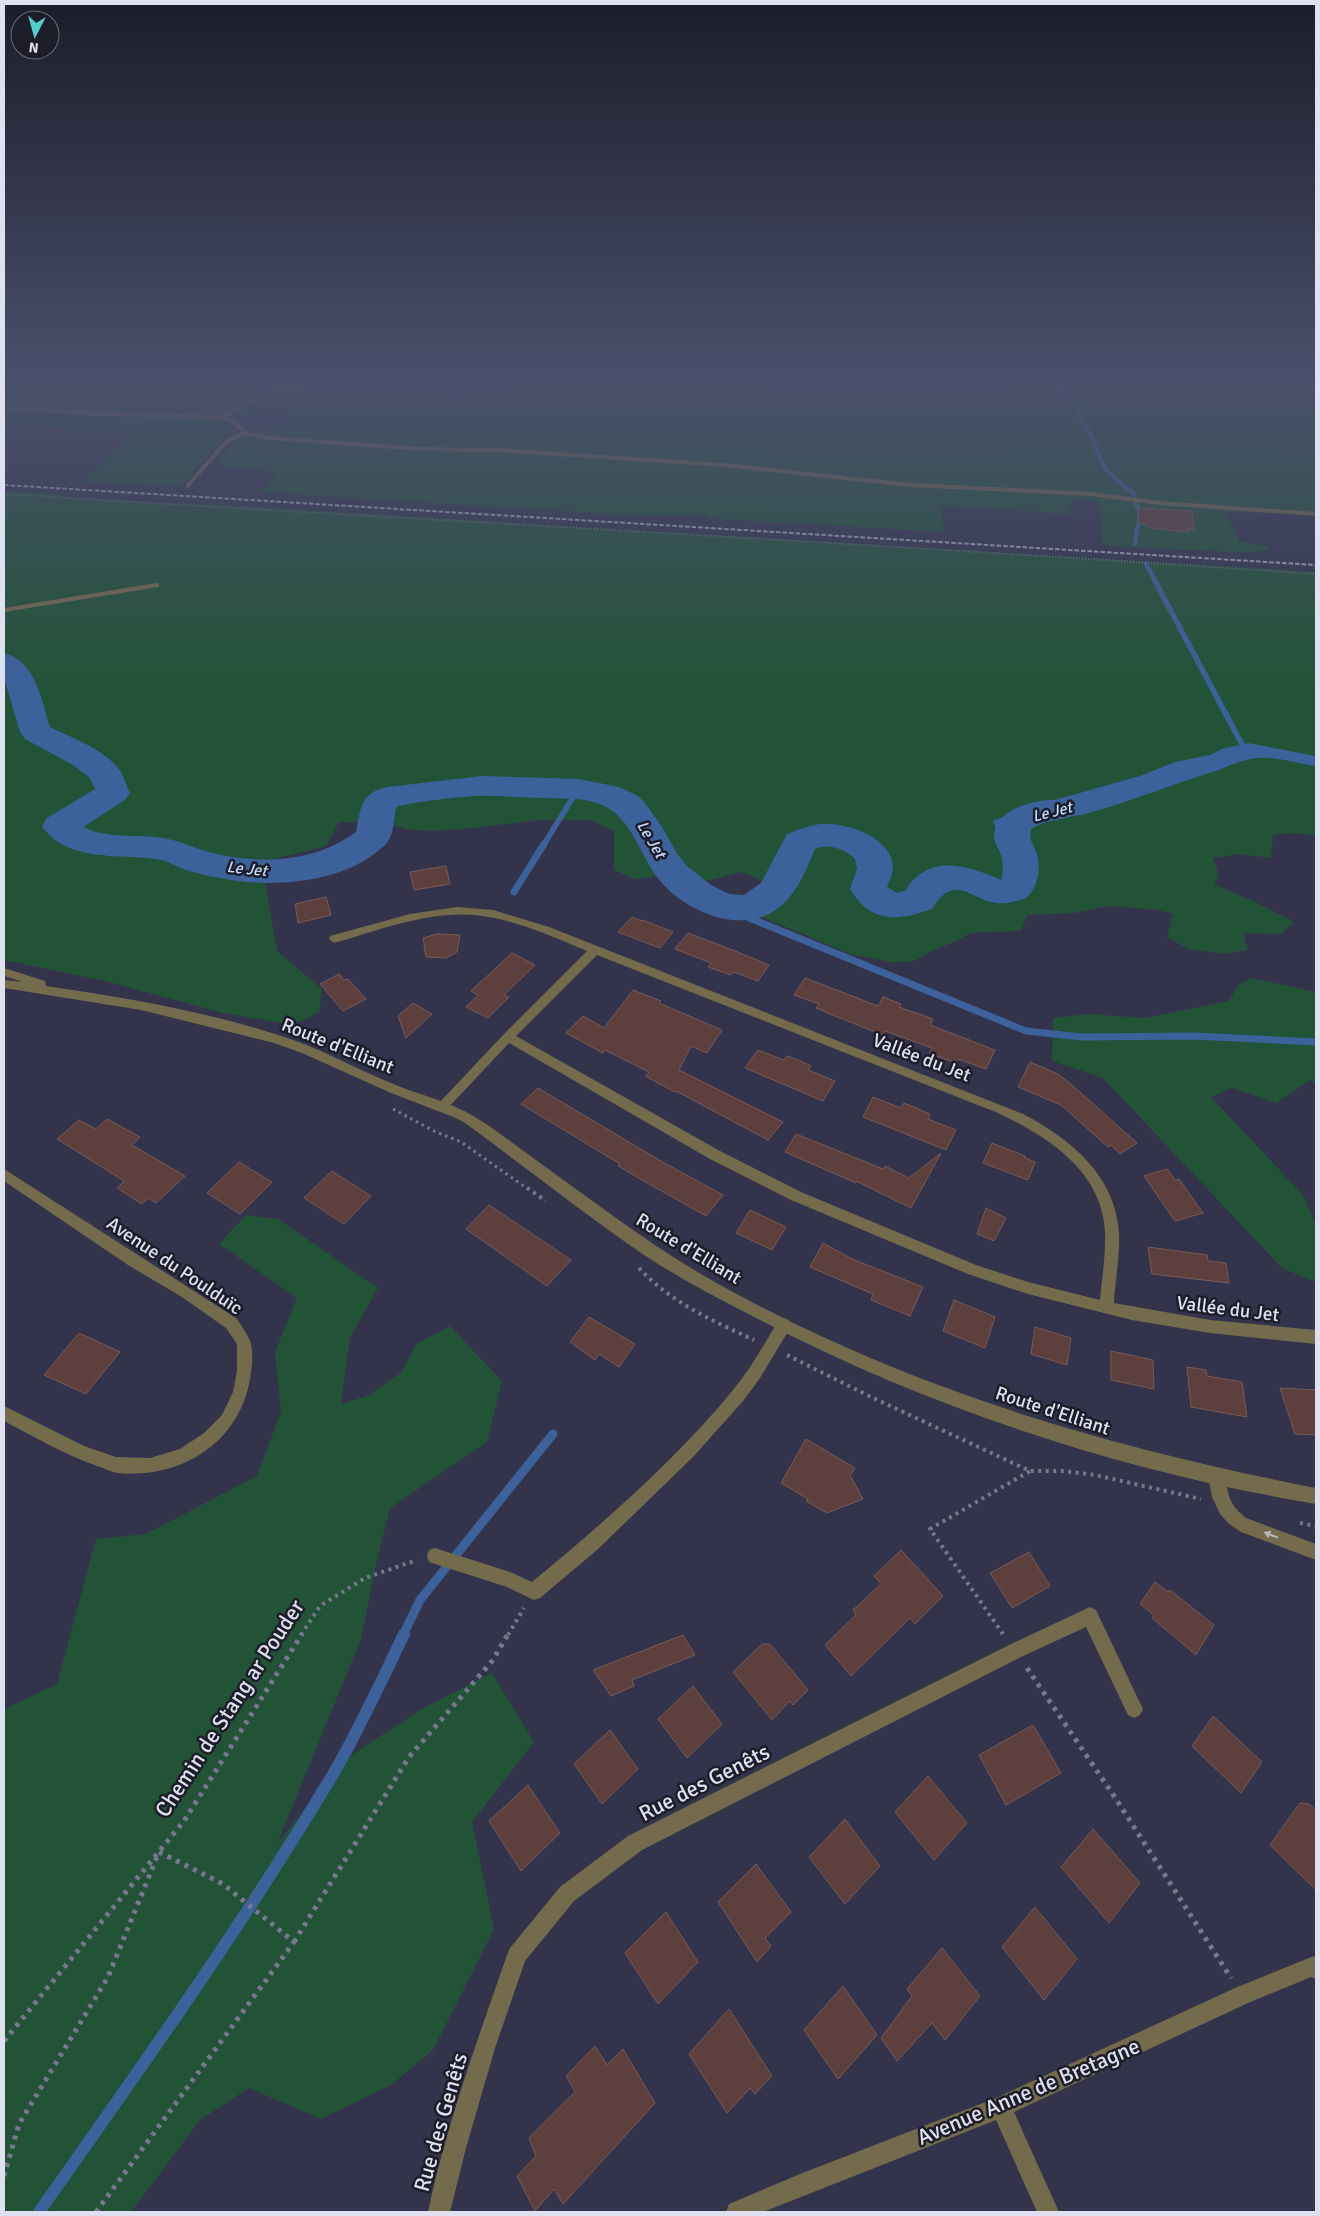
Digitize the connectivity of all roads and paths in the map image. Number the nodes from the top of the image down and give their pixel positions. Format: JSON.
{"nodes":[{"id":1,"x":191,"y":482,"type":"edge"},
{"id":2,"x":886,"y":482,"type":"edge"},
{"id":3,"x":188,"y":486,"type":"dead end"},
{"id":4,"x":4,"y":494,"type":"edge"},
{"id":5,"x":1316,"y":514,"type":"edge"},
{"id":6,"x":1316,"y":574,"type":"edge"},
{"id":7,"x":156,"y":585,"type":"dead end"},
{"id":8,"x":4,"y":610,"type":"edge"},
{"id":9,"x":334,"y":939,"type":"dead end"},
{"id":10,"x":595,"y":950,"type":"junction"},
{"id":11,"x":4,"y":972,"type":"edge"},
{"id":12,"x":4,"y":984,"type":"edge"},
{"id":13,"x":62,"y":991,"type":"junction"},
{"id":14,"x":508,"y":1037,"type":"junction"},
{"id":15,"x":443,"y":1106,"type":"junction"},
{"id":16,"x":390,"y":1107,"type":"dead end"},
{"id":17,"x":4,"y":1174,"type":"edge"},
{"id":18,"x":547,"y":1202,"type":"dead end"},
{"id":19,"x":650,"y":1251,"type":"junction"},
{"id":20,"x":1106,"y":1308,"type":"junction"},
{"id":21,"x":784,"y":1326,"type":"junction"},
{"id":22,"x":1316,"y":1337,"type":"edge"},
{"id":23,"x":771,"y":1348,"type":"junction"},
{"id":24,"x":4,"y":1413,"type":"edge"},
{"id":25,"x":1030,"y":1472,"type":"junction"},
{"id":26,"x":1216,"y":1476,"type":"junction"},
{"id":27,"x":1316,"y":1496,"type":"edge"},
{"id":28,"x":1221,"y":1504,"type":"junction"},
{"id":29,"x":1293,"y":1521,"type":"dead end"},
{"id":30,"x":1316,"y":1526,"type":"edge"},
{"id":31,"x":1316,"y":1552,"type":"edge"},
{"id":32,"x":435,"y":1556,"type":"joint"},
{"id":33,"x":534,"y":1592,"type":"junction"},
{"id":34,"x":1015,"y":1651,"type":"junction"},
{"id":35,"x":1134,"y":1709,"type":"dead end"},
{"id":36,"x":159,"y":1852,"type":"junction"},
{"id":37,"x":294,"y":1942,"type":"junction"},
{"id":38,"x":1316,"y":1969,"type":"edge"},
{"id":39,"x":1242,"y":1995,"type":"junction"},
{"id":40,"x":4,"y":2041,"type":"edge"},
{"id":41,"x":1001,"y":2107,"type":"junction"},
{"id":42,"x":4,"y":2176,"type":"edge"},
{"id":43,"x":96,"y":2212,"type":"edge"},
{"id":44,"x":439,"y":2212,"type":"edge"},
{"id":45,"x":737,"y":2212,"type":"edge"},
{"id":46,"x":1048,"y":2212,"type":"edge"}],
"edges":[{"from":1,"to":3,"type":"street"},
{"from":2,"to":5,"type":"street"},
{"from":4,"to":6,"type":"path"},
{"from":7,"to":8,"type":"street"},
{"from":9,"to":10,"type":"street","name":"Vallée du Jet"},
{"from":10,"to":14,"type":"street"},
{"from":10,"to":20,"type":"street","name":"Vallée du Jet"},
{"from":11,"to":13,"type":"street","name":"Route d'Elliant"},
{"from":12,"to":13,"type":"street","name":"Route d'Elliant"},
{"from":13,"to":15,"type":"street","name":"Route d'Elliant"},
{"from":14,"to":15,"type":"street"},
{"from":14,"to":20,"type":"street","name":"Vallée du Jet"},
{"from":15,"to":19,"type":"street","name":"Route d'Elliant"},
{"from":16,"to":18,"type":"path"},
{"from":17,"to":24,"type":"street","name":"Avenue du Poulduïc"},
{"from":19,"to":21,"type":"street","name":"Route d'Elliant"},
{"from":19,"to":23,"type":"path"},
{"from":20,"to":22,"type":"street","name":"Vallée du Jet"},
{"from":21,"to":23,"type":"street"},
{"from":21,"to":26,"type":"street","name":"Route d'Elliant"},
{"from":23,"to":25,"type":"path"},
{"from":23,"to":33,"type":"street"},
{"from":25,"to":28,"type":"path"},
{"from":25,"to":34,"type":"path"},
{"from":26,"to":27,"type":"street","name":"Route d'Elliant"},
{"from":26,"to":28,"type":"street"},
{"from":31,"to":28,"type":"street","one_way":true},
{"from":29,"to":30,"type":"path"},
{"from":32,"to":33,"type":"street"},
{"from":32,"to":36,"type":"path","name":"Chemin de Stang ar Pouder"},
{"from":33,"to":37,"type":"path"},
{"from":34,"to":35,"type":"street","name":"Rue des Genêts"},
{"from":34,"to":39,"type":"path"},
{"from":34,"to":44,"type":"street","name":"Rue des Genêts"},
{"from":36,"to":37,"type":"path"},
{"from":36,"to":40,"type":"path","name":"Chemin de Stang ar Pouder"},
{"from":36,"to":42,"type":"path"},
{"from":37,"to":43,"type":"path"},
{"from":38,"to":39,"type":"street","name":"Avenue Anne de Bretagne"},
{"from":39,"to":41,"type":"street","name":"Avenue Anne de Bretagne"},
{"from":41,"to":45,"type":"street","name":"Avenue Anne de Bretagne"},
{"from":41,"to":46,"type":"street"}]}
